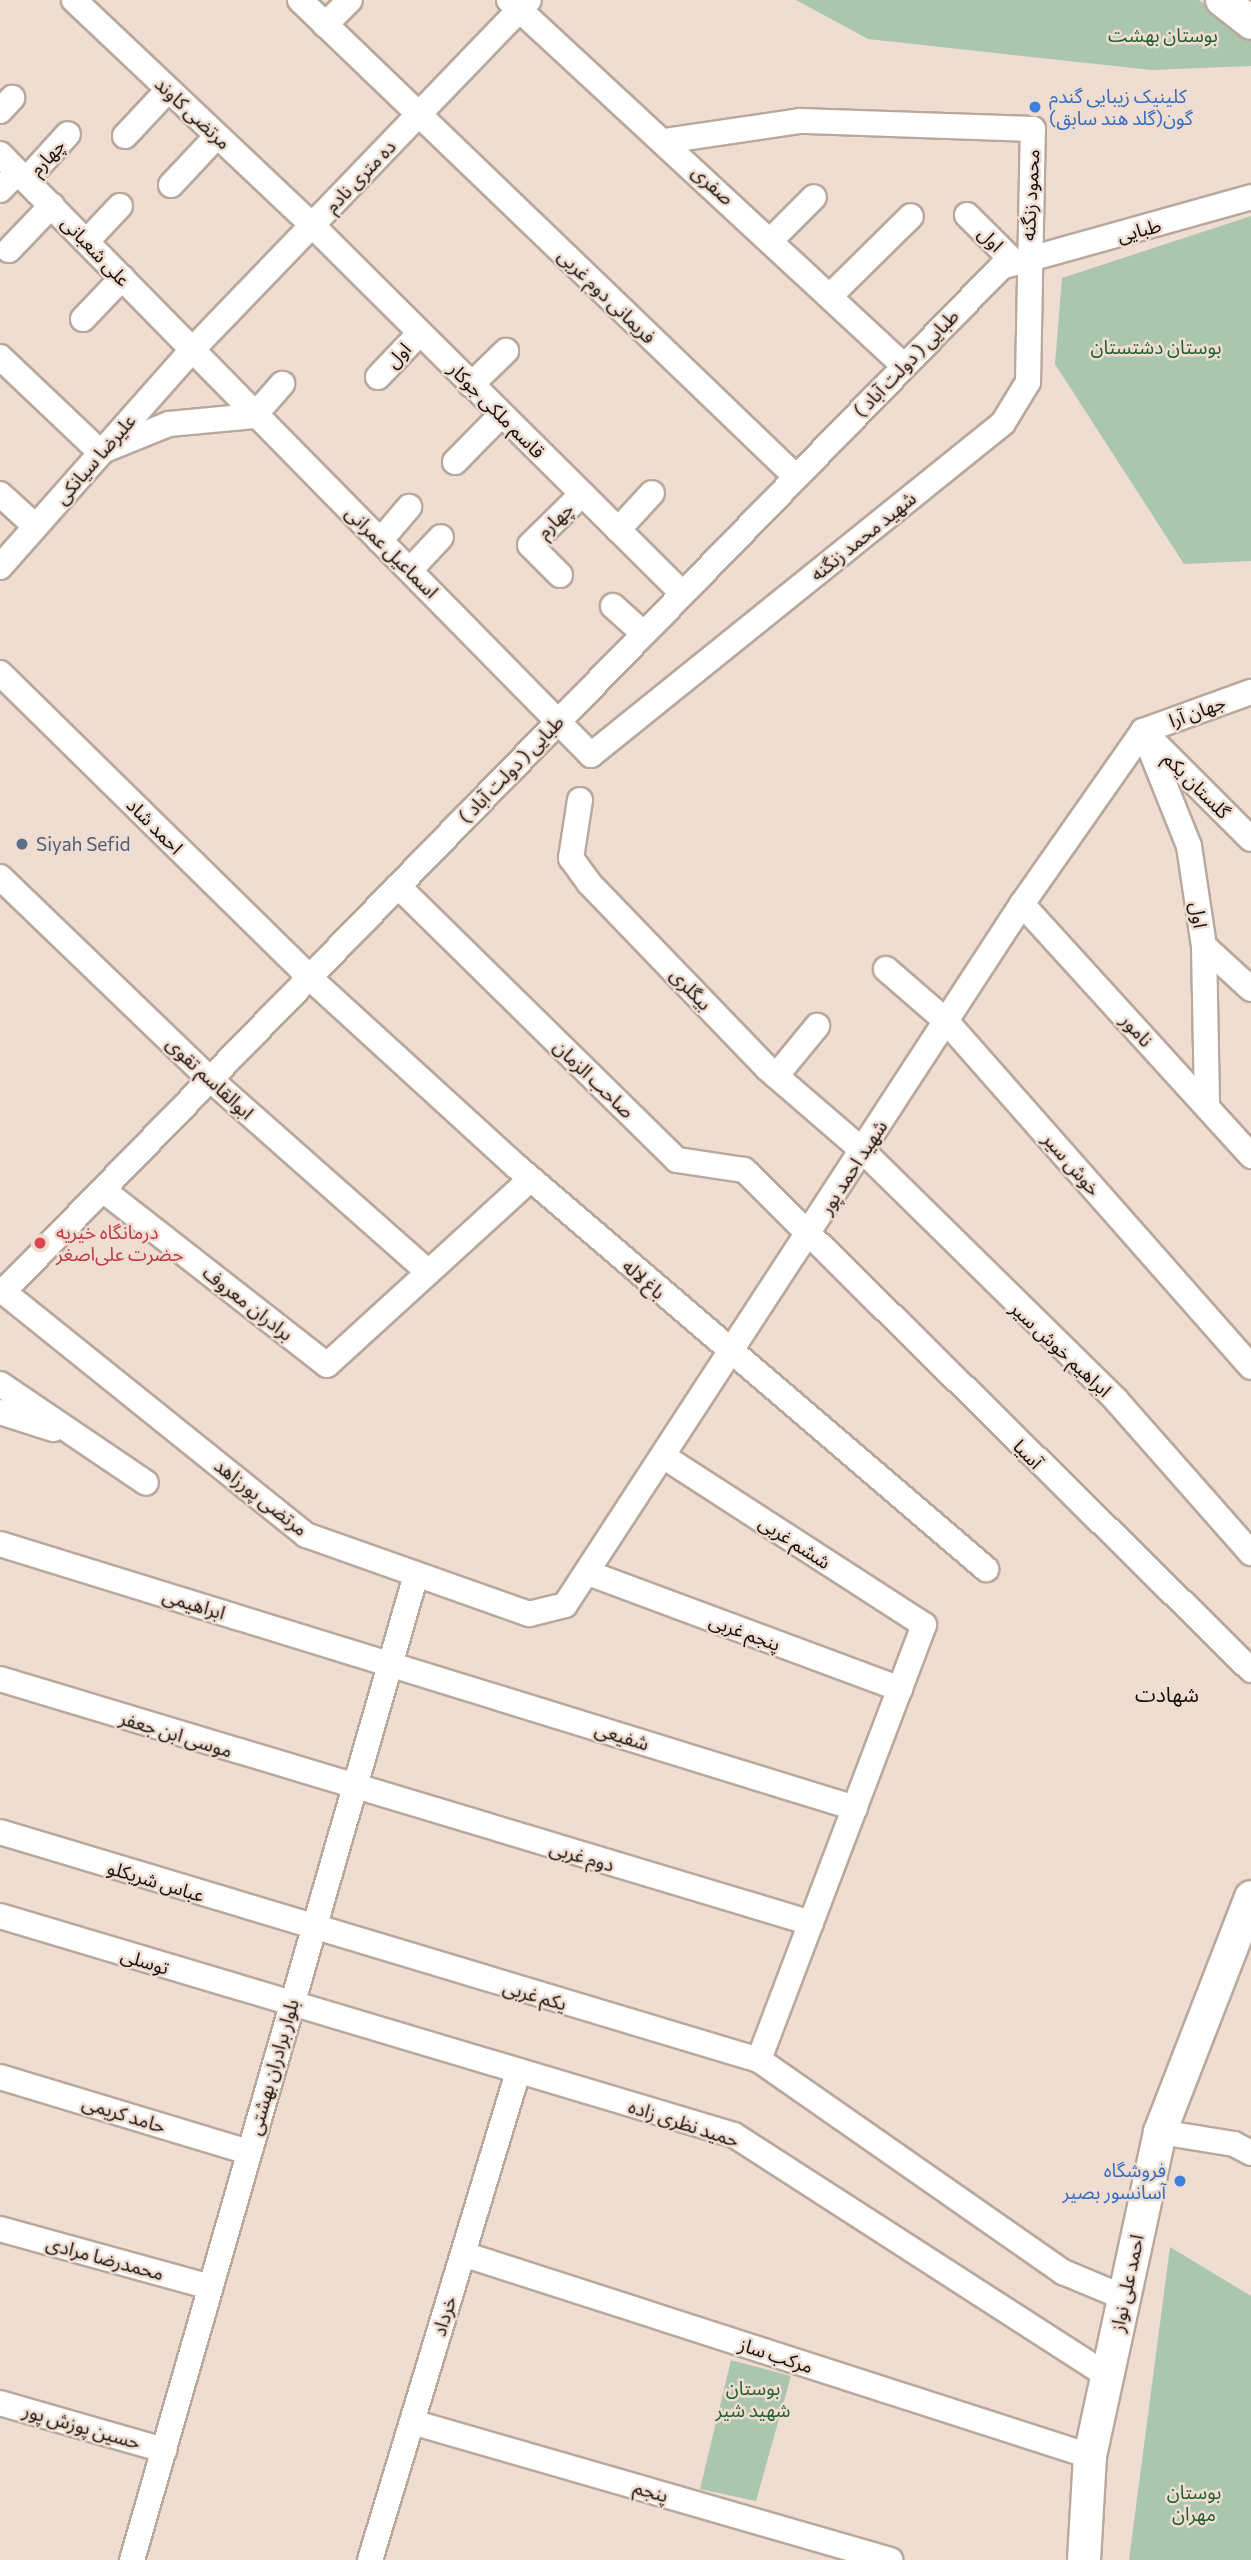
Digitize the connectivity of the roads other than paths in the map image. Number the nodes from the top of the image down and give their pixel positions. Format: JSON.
{"nodes":[{"id":1,"x":74,"y":0,"type":"edge"},
{"id":2,"x":300,"y":0,"type":"edge"},
{"id":3,"x":350,"y":0,"type":"edge"},
{"id":4,"x":1222,"y":0,"type":"edge"},
{"id":5,"x":520,"y":3,"type":"edge"},
{"id":6,"x":1251,"y":23,"type":"edge"},
{"id":7,"x":326,"y":25,"type":"junction"},
{"id":8,"x":168,"y":90,"type":"junction"},
{"id":9,"x":418,"y":115,"type":"junction"},
{"id":10,"x":68,"y":134,"type":"dead end"},
{"id":11,"x":125,"y":136,"type":"dead end"},
{"id":12,"x":216,"y":136,"type":"junction"},
{"id":13,"x":665,"y":141,"type":"junction"},
{"id":14,"x":0,"y":153,"type":"edge"},
{"id":15,"x":22,"y":176,"type":"junction"},
{"id":16,"x":170,"y":186,"type":"dead end"},
{"id":17,"x":0,"y":190,"type":"edge"},
{"id":18,"x":814,"y":197,"type":"dead end"},
{"id":19,"x":1251,"y":197,"type":"edge"},
{"id":20,"x":52,"y":205,"type":"junction"},
{"id":21,"x":120,"y":206,"type":"dead end"},
{"id":22,"x":967,"y":215,"type":"dead end"},
{"id":23,"x":911,"y":216,"type":"dead end"},
{"id":24,"x":312,"y":225,"type":"junction"},
{"id":25,"x":772,"y":239,"type":"junction"},
{"id":26,"x":87,"y":241,"type":"junction"},
{"id":27,"x":9,"y":250,"type":"dead end"},
{"id":28,"x":1021,"y":261,"type":"junction"},
{"id":29,"x":122,"y":278,"type":"junction"},
{"id":30,"x":831,"y":295,"type":"junction"},
{"id":31,"x":83,"y":319,"type":"dead end"},
{"id":32,"x":419,"y":334,"type":"junction"},
{"id":33,"x":191,"y":351,"type":"junction"},
{"id":34,"x":506,"y":351,"type":"dead end"},
{"id":35,"x":0,"y":358,"type":"edge"},
{"id":36,"x":903,"y":365,"type":"junction"},
{"id":37,"x":378,"y":377,"type":"dead end"},
{"id":38,"x":282,"y":384,"type":"dead end"},
{"id":39,"x":471,"y":385,"type":"junction"},
{"id":40,"x":501,"y":415,"type":"junction"},
{"id":41,"x":254,"y":416,"type":"junction"},
{"id":42,"x":100,"y":452,"type":"junction"},
{"id":43,"x":455,"y":462,"type":"dead end"},
{"id":44,"x":796,"y":477,"type":"junction"},
{"id":45,"x":652,"y":492,"type":"dead end"},
{"id":46,"x":0,"y":494,"type":"edge"},
{"id":47,"x":582,"y":494,"type":"junction"},
{"id":48,"x":409,"y":508,"type":"dead end"},
{"id":49,"x":35,"y":526,"type":"junction"},
{"id":50,"x":618,"y":530,"type":"junction"},
{"id":51,"x":441,"y":537,"type":"dead end"},
{"id":52,"x":380,"y":541,"type":"junction"},
{"id":53,"x":0,"y":567,"type":"edge"},
{"id":54,"x":410,"y":570,"type":"junction"},
{"id":55,"x":560,"y":575,"type":"dead end"},
{"id":56,"x":683,"y":594,"type":"junction"},
{"id":57,"x":613,"y":606,"type":"dead end"},
{"id":58,"x":643,"y":634,"type":"junction"},
{"id":59,"x":0,"y":673,"type":"edge"},
{"id":60,"x":1251,"y":692,"type":"edge"},
{"id":61,"x":558,"y":719,"type":"junction"},
{"id":62,"x":1143,"y":731,"type":"junction"},
{"id":63,"x":591,"y":755,"type":"joint"},
{"id":64,"x":580,"y":800,"type":"dead end"},
{"id":65,"x":1251,"y":839,"type":"edge"},
{"id":66,"x":0,"y":877,"type":"edge"},
{"id":67,"x":398,"y":886,"type":"junction"},
{"id":68,"x":1022,"y":904,"type":"junction"},
{"id":69,"x":1204,"y":946,"type":"junction"},
{"id":70,"x":886,"y":969,"type":"dead end"},
{"id":71,"x":310,"y":978,"type":"junction"},
{"id":72,"x":1251,"y":989,"type":"edge"},
{"id":73,"x":946,"y":1021,"type":"junction"},
{"id":74,"x":817,"y":1026,"type":"dead end"},
{"id":75,"x":776,"y":1076,"type":"junction"},
{"id":76,"x":210,"y":1079,"type":"junction"},
{"id":77,"x":1207,"y":1107,"type":"junction"},
{"id":78,"x":863,"y":1151,"type":"junction"},
{"id":79,"x":1251,"y":1156,"type":"edge"},
{"id":80,"x":531,"y":1180,"type":"junction"},
{"id":81,"x":103,"y":1190,"type":"junction"},
{"id":82,"x":811,"y":1232,"type":"junction"},
{"id":83,"x":428,"y":1272,"type":"junction"},
{"id":84,"x":2,"y":1290,"type":"edge"},
{"id":85,"x":732,"y":1356,"type":"junction"},
{"id":86,"x":1251,"y":1367,"type":"edge"},
{"id":87,"x":0,"y":1384,"type":"edge"},
{"id":88,"x":0,"y":1412,"type":"edge"},
{"id":89,"x":78,"y":1438,"type":"junction"},
{"id":90,"x":666,"y":1458,"type":"junction"},
{"id":91,"x":146,"y":1483,"type":"dead end"},
{"id":92,"x":0,"y":1544,"type":"edge"},
{"id":93,"x":1251,"y":1553,"type":"edge"},
{"id":94,"x":986,"y":1569,"type":"dead end"},
{"id":95,"x":591,"y":1574,"type":"junction"},
{"id":96,"x":416,"y":1575,"type":"junction"},
{"id":97,"x":565,"y":1605,"type":"joint"},
{"id":98,"x":388,"y":1664,"type":"junction"},
{"id":99,"x":1251,"y":1670,"type":"edge"},
{"id":100,"x":0,"y":1679,"type":"edge"},
{"id":101,"x":900,"y":1689,"type":"junction"},
{"id":102,"x":353,"y":1789,"type":"junction"},
{"id":103,"x":855,"y":1808,"type":"junction"},
{"id":104,"x":0,"y":1832,"type":"edge"},
{"id":105,"x":1251,"y":1897,"type":"edge"},
{"id":106,"x":0,"y":1916,"type":"edge"},
{"id":107,"x":811,"y":1923,"type":"junction"},
{"id":108,"x":312,"y":1930,"type":"junction"},
{"id":109,"x":290,"y":2006,"type":"junction"},
{"id":110,"x":759,"y":2060,"type":"junction"},
{"id":111,"x":518,"y":2072,"type":"junction"},
{"id":112,"x":0,"y":2077,"type":"edge"},
{"id":113,"x":1160,"y":2132,"type":"junction"},
{"id":114,"x":249,"y":2152,"type":"junction"},
{"id":115,"x":1251,"y":2153,"type":"edge"},
{"id":116,"x":0,"y":2229,"type":"edge"},
{"id":117,"x":463,"y":2254,"type":"junction"},
{"id":118,"x":210,"y":2287,"type":"junction"},
{"id":119,"x":1124,"y":2297,"type":"junction"},
{"id":120,"x":1107,"y":2375,"type":"junction"},
{"id":121,"x":0,"y":2403,"type":"edge"},
{"id":122,"x":412,"y":2422,"type":"junction"},
{"id":123,"x":164,"y":2450,"type":"junction"},
{"id":124,"x":1090,"y":2456,"type":"junction"},
{"id":125,"x":132,"y":2560,"type":"edge"},
{"id":126,"x":370,"y":2560,"type":"edge"},
{"id":127,"x":891,"y":2560,"type":"edge"},
{"id":128,"x":1084,"y":2560,"type":"edge"}],
"edges":[{"from":1,"to":8,"type":"street","name":"مرتضی کاوند"},
{"from":2,"to":7,"type":"street","name":"فریمانی دوم غربی"},
{"from":3,"to":7,"type":"street"},
{"from":4,"to":6,"type":"main road"},
{"from":5,"to":9,"type":"street","name":"ده متری نادم"},
{"from":5,"to":13,"type":"street","name":"صفری"},
{"from":7,"to":9,"type":"street","name":"فریمانی دوم غربی"},
{"from":8,"to":11,"type":"street"},
{"from":8,"to":12,"type":"street","name":"مرتضی کاوند"},
{"from":9,"to":24,"type":"street","name":"ده متری نادم"},
{"from":9,"to":44,"type":"street","name":"فریمانی دوم غربی"},
{"from":10,"to":15,"type":"street","name":"چهارم"},
{"from":12,"to":16,"type":"street"},
{"from":12,"to":24,"type":"street","name":"مرتضی کاوند"},
{"from":13,"to":25,"type":"street","name":"صفری"},
{"from":13,"to":28,"type":"street","name":"محمود زنگنه"},
{"from":14,"to":15,"type":"street","name":"علی شعبانی"},
{"from":15,"to":17,"type":"street"},
{"from":15,"to":20,"type":"street","name":"علی شعبانی"},
{"from":18,"to":25,"type":"street"},
{"from":19,"to":28,"type":"street","name":"طبایی"},
{"from":20,"to":26,"type":"street","name":"علی شعبانی"},
{"from":20,"to":27,"type":"street"},
{"from":21,"to":26,"type":"street"},
{"from":22,"to":28,"type":"street","name":"اول"},
{"from":23,"to":30,"type":"street"},
{"from":24,"to":32,"type":"street","name":"قاسم ملکی جوکار"},
{"from":24,"to":33,"type":"street","name":"ده متری نادم"},
{"from":25,"to":30,"type":"street","name":"صفری"},
{"from":26,"to":29,"type":"street","name":"علی شعبانی"},
{"from":28,"to":36,"type":"street","name":"طبایی ( دولت آباد )"},
{"from":28,"to":63,"type":"street","name":"شهید محمد زنگنه"},
{"from":29,"to":31,"type":"street"},
{"from":29,"to":33,"type":"street","name":"علی شعبانی"},
{"from":30,"to":36,"type":"street","name":"صفری"},
{"from":32,"to":37,"type":"street","name":"اول"},
{"from":32,"to":39,"type":"street","name":"قاسم ملکی جوکار"},
{"from":33,"to":41,"type":"street","name":"اسماعیل عمرانی"},
{"from":33,"to":42,"type":"street","name":"علیرضا سیانکی"},
{"from":34,"to":39,"type":"street"},
{"from":35,"to":42,"type":"street"},
{"from":36,"to":44,"type":"street","name":"طبایی ( دولت آباد )"},
{"from":38,"to":41,"type":"street"},
{"from":39,"to":40,"type":"street","name":"قاسم ملکی جوکار"},
{"from":40,"to":43,"type":"street"},
{"from":40,"to":47,"type":"street","name":"قاسم ملکی جوکار"},
{"from":41,"to":42,"type":"street"},
{"from":41,"to":52,"type":"street","name":"اسماعیل عمرانی"},
{"from":42,"to":49,"type":"street","name":"علیرضا سیانکی"},
{"from":44,"to":56,"type":"street","name":"طبایی ( دولت آباد )"},
{"from":45,"to":50,"type":"street"},
{"from":46,"to":49,"type":"street"},
{"from":47,"to":50,"type":"street","name":"قاسم ملکی جوکار"},
{"from":47,"to":55,"type":"street","name":"چهارم"},
{"from":48,"to":52,"type":"street"},
{"from":49,"to":53,"type":"street","name":"علیرضا سیانکی"},
{"from":50,"to":56,"type":"street","name":"قاسم ملکی جوکار"},
{"from":51,"to":54,"type":"street"},
{"from":52,"to":54,"type":"street","name":"اسماعیل عمرانی"},
{"from":54,"to":61,"type":"street","name":"اسماعیل عمرانی"},
{"from":56,"to":58,"type":"street","name":"طبایی ( دولت آباد )"},
{"from":57,"to":58,"type":"street"},
{"from":58,"to":61,"type":"street","name":"طبایی ( دولت آباد )"},
{"from":59,"to":71,"type":"street","name":"احمد شاد"},
{"from":60,"to":62,"type":"street","name":"جهان آرا"},
{"from":61,"to":63,"type":"street","name":"اسماعیل عمرانی"},
{"from":61,"to":67,"type":"street","name":"طبایی ( دولت آباد )"},
{"from":62,"to":65,"type":"street","name":"گلستان یکم"},
{"from":62,"to":68,"type":"street","name":"شهید احمد پور"},
{"from":62,"to":69,"type":"street","name":"اول"},
{"from":64,"to":75,"type":"street","name":"بیگلری"},
{"from":66,"to":76,"type":"street","name":"ابوالقاسم تقوی"},
{"from":67,"to":71,"type":"street","name":"طبایی ( دولت آباد )"},
{"from":67,"to":82,"type":"street","name":"صاحب الزمان"},
{"from":68,"to":73,"type":"street","name":"شهید احمد پور"},
{"from":68,"to":77,"type":"street","name":"نامور"},
{"from":69,"to":72,"type":"street"},
{"from":69,"to":77,"type":"street","name":"اول"},
{"from":70,"to":73,"type":"street","name":"خوش سیر"},
{"from":71,"to":76,"type":"street","name":"طبایی ( دولت آباد )"},
{"from":71,"to":80,"type":"street","name":"باغ لاله"},
{"from":73,"to":78,"type":"street","name":"شهید احمد پور"},
{"from":73,"to":86,"type":"street","name":"خوش سیر"},
{"from":74,"to":75,"type":"street"},
{"from":75,"to":78,"type":"street","name":"بیگلری"},
{"from":76,"to":81,"type":"street","name":"طبایی ( دولت آباد )"},
{"from":76,"to":83,"type":"street","name":"ابوالقاسم تقوی"},
{"from":77,"to":79,"type":"street","name":"نامور"},
{"from":78,"to":82,"type":"street","name":"شهید احمد پور"},
{"from":78,"to":93,"type":"street","name":"ابراهیم خوش سیر"},
{"from":80,"to":83,"type":"street"},
{"from":80,"to":85,"type":"street","name":"باغ لاله"},
{"from":81,"to":83,"type":"street","name":"برادران معروف"},
{"from":81,"to":84,"type":"street","name":"طبایی ( دولت آباد )"},
{"from":82,"to":85,"type":"street","name":"شهید احمد پور"},
{"from":82,"to":99,"type":"street","name":"آسیا"},
{"from":84,"to":96,"type":"street","name":"مرتضی پورزاهد"},
{"from":85,"to":90,"type":"street","name":"شهید احمد پور"},
{"from":85,"to":94,"type":"street","name":"باغ لاله"},
{"from":87,"to":89,"type":"street"},
{"from":88,"to":89,"type":"street"},
{"from":89,"to":91,"type":"street"},
{"from":90,"to":95,"type":"street","name":"شهید احمد پور"},
{"from":90,"to":101,"type":"street","name":"ششم غربی"},
{"from":92,"to":98,"type":"street","name":"ابراهیمی"},
{"from":95,"to":97,"type":"street","name":"شهید احمد پور"},
{"from":95,"to":101,"type":"street","name":"پنجم غربی"},
{"from":96,"to":97,"type":"street","name":"مرتضی پورزاهد"},
{"from":96,"to":98,"type":"street","name":"بلوار برادران بهشتی"},
{"from":98,"to":102,"type":"street","name":"بلوار برادران بهشتی"},
{"from":98,"to":103,"type":"street","name":"شفیعی"},
{"from":100,"to":102,"type":"street","name":"موسی ابن جعفر"},
{"from":101,"to":103,"type":"street"},
{"from":102,"to":107,"type":"street","name":"دوم غربی"},
{"from":102,"to":108,"type":"street","name":"بلوار برادران بهشتی"},
{"from":103,"to":107,"type":"street"},
{"from":104,"to":108,"type":"street","name":"عباس شریکلو"},
{"from":105,"to":113,"type":"main road","name":"احمد علی نواز"},
{"from":106,"to":109,"type":"street","name":"توسلی"},
{"from":107,"to":110,"type":"street"},
{"from":108,"to":109,"type":"street","name":"بلوار برادران بهشتی"},
{"from":108,"to":110,"type":"street","name":"یکم غربی"},
{"from":109,"to":111,"type":"street","name":"حمید نظری زاده"},
{"from":109,"to":114,"type":"street","name":"بلوار برادران بهشتی"},
{"from":110,"to":119,"type":"street","name":"یکم غربی"},
{"from":111,"to":117,"type":"street","name":"خرداد"},
{"from":111,"to":120,"type":"street","name":"حمید نظری زاده"},
{"from":112,"to":114,"type":"street","name":"حامد کریمی"},
{"from":113,"to":115,"type":"street"},
{"from":113,"to":119,"type":"main road","name":"احمد علی نواز"},
{"from":114,"to":118,"type":"street","name":"بلوار برادران بهشتی"},
{"from":116,"to":118,"type":"street","name":"محمدرضا مرادی"},
{"from":117,"to":122,"type":"street","name":"خرداد"},
{"from":117,"to":124,"type":"street","name":"مرکب ساز"},
{"from":118,"to":123,"type":"street","name":"بلوار برادران بهشتی"},
{"from":119,"to":120,"type":"main road","name":"احمد علی نواز"},
{"from":120,"to":124,"type":"main road","name":"احمد علی نواز"},
{"from":121,"to":123,"type":"street","name":"حسین پوزش پور"},
{"from":122,"to":126,"type":"street","name":"خرداد"},
{"from":122,"to":127,"type":"street","name":"پنجم"},
{"from":123,"to":125,"type":"street","name":"بلوار برادران بهشتی"},
{"from":124,"to":128,"type":"main road","name":"احمد علی نواز"}]}
